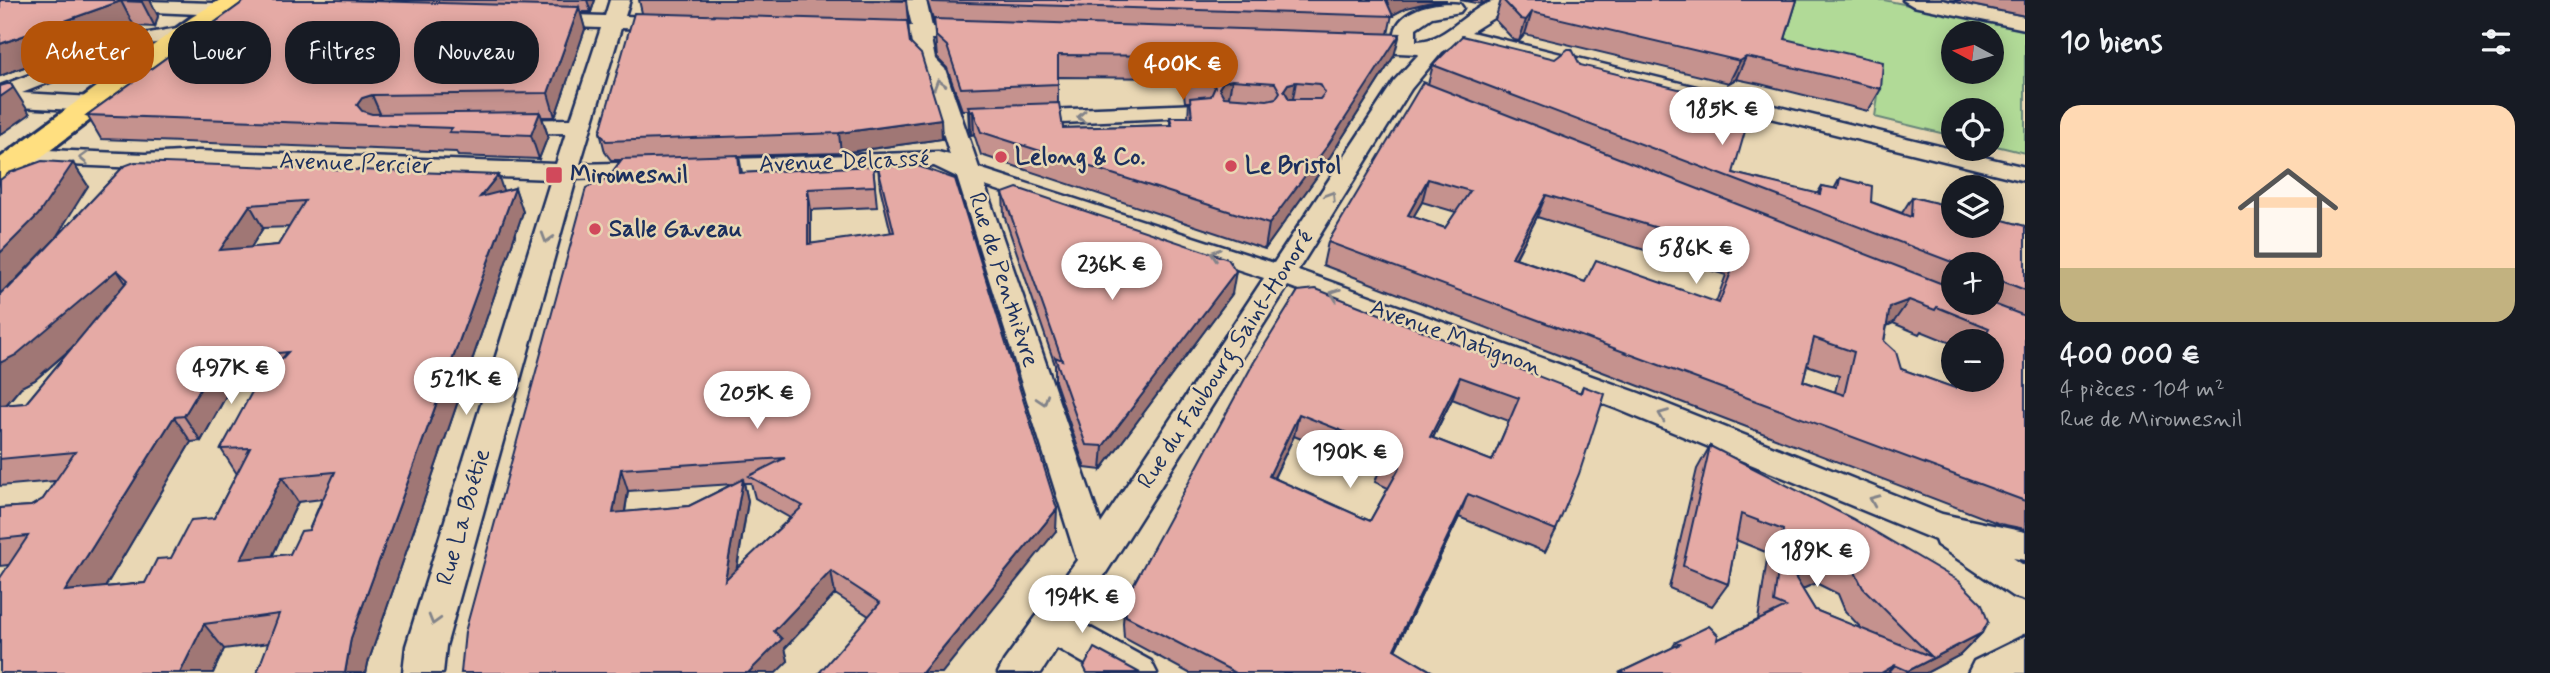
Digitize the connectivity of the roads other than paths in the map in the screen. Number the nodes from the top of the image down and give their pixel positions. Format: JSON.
{"nodes":[{"id":1,"x":620,"y":0,"type":"edge"},
{"id":2,"x":916,"y":0,"type":"edge"},
{"id":3,"x":1512,"y":0,"type":"edge"},
{"id":4,"x":1913,"y":0,"type":"edge"},
{"id":5,"x":1448,"y":4,"type":"edge"},
{"id":6,"x":94,"y":5,"type":"edge"},
{"id":7,"x":238,"y":5,"type":"edge"},
{"id":8,"x":522,"y":20,"type":"edge"},
{"id":9,"x":209,"y":21,"type":"edge"},
{"id":10,"x":614,"y":23,"type":"junction"},
{"id":11,"x":2025,"y":23,"type":"edge"},
{"id":12,"x":694,"y":25,"type":"edge"},
{"id":13,"x":1463,"y":28,"type":"junction"},
{"id":14,"x":853,"y":30,"type":"edge"},
{"id":15,"x":923,"y":32,"type":"junction"},
{"id":16,"x":998,"y":34,"type":"edge"},
{"id":17,"x":168,"y":35,"type":"edge"},
{"id":18,"x":1339,"y":44,"type":"edge"},
{"id":19,"x":1406,"y":47,"type":"junction"},
{"id":20,"x":168,"y":48,"type":"edge"},
{"id":21,"x":1435,"y":48,"type":"junction"},
{"id":22,"x":0,"y":97,"type":"edge"},
{"id":23,"x":93,"y":104,"type":"junction"},
{"id":24,"x":1199,"y":111,"type":"edge"},
{"id":25,"x":950,"y":120,"type":"junction"},
{"id":26,"x":580,"y":126,"type":"junction"},
{"id":27,"x":477,"y":127,"type":"edge"},
{"id":28,"x":146,"y":160,"type":"junction"},
{"id":29,"x":11,"y":165,"type":"edge"},
{"id":30,"x":967,"y":172,"type":"junction"},
{"id":31,"x":2025,"y":174,"type":"edge"},
{"id":32,"x":564,"y":177,"type":"junction"},
{"id":33,"x":125,"y":181,"type":"edge"},
{"id":34,"x":1280,"y":274,"type":"junction"},
{"id":35,"x":1937,"y":527,"type":"junction"},
{"id":36,"x":2025,"y":546,"type":"edge"},
{"id":37,"x":1096,"y":562,"type":"junction"},
{"id":38,"x":2025,"y":585,"type":"edge"},
{"id":39,"x":2025,"y":653,"type":"edge"},
{"id":40,"x":1036,"y":656,"type":"edge"},
{"id":41,"x":423,"y":673,"type":"edge"},
{"id":42,"x":1137,"y":673,"type":"edge"},
{"id":43,"x":1988,"y":673,"type":"edge"}],
"edges":[{"from":1,"to":10,"type":"street","name":"Rue La Boétie"},
{"from":2,"to":15,"type":"street","name":"Rue de Penthièvre"},
{"from":3,"to":13,"type":"street"},
{"from":4,"to":11,"type":"street"},
{"from":5,"to":13,"type":"street"},
{"from":5,"to":19,"type":"street"},
{"from":6,"to":7,"type":"street"},
{"from":7,"to":9,"type":"main road"},
{"from":8,"to":10,"type":"street"},
{"from":10,"to":12,"type":"street"},
{"from":10,"to":26,"type":"street","name":"Rue La Boétie"},
{"from":13,"to":21,"type":"street","name":"Rue du Faubourg Saint-Honoré"},
{"from":13,"to":31,"type":"street"},
{"from":14,"to":15,"type":"street"},
{"from":15,"to":16,"type":"street"},
{"from":25,"to":15,"type":"street","name":"Rue de Penthièvre","one_way":true},
{"from":17,"to":22,"type":"street"},
{"from":18,"to":19,"type":"street"},
{"from":19,"to":21,"type":"street"},
{"from":20,"to":23,"type":"main road"},
{"from":34,"to":21,"type":"street","name":"Rue du Faubourg Saint-Honoré","one_way":true},
{"from":22,"to":23,"type":"street"},
{"from":23,"to":29,"type":"main road"},
{"from":24,"to":25,"type":"street","one_way":true},
{"from":25,"to":30,"type":"street","name":"Rue de Penthièvre"},
{"from":26,"to":27,"type":"street"},
{"from":26,"to":32,"type":"street","name":"Rue La Boétie"},
{"from":28,"to":29,"type":"street","name":"Avenue Percier","one_way":true},
{"from":28,"to":32,"type":"street","name":"Avenue Percier"},
{"from":28,"to":33,"type":"street"},
{"from":30,"to":32,"type":"street","name":"Avenue Delcassé"},
{"from":34,"to":30,"type":"street","name":"Avenue Matignon","one_way":true},
{"from":30,"to":37,"type":"street","name":"Rue de Penthièvre","one_way":true},
{"from":32,"to":41,"type":"street","name":"Rue La Boétie","one_way":true},
{"from":35,"to":34,"type":"street","name":"Avenue Matignon","one_way":true},
{"from":34,"to":37,"type":"street","name":"Rue du Faubourg Saint-Honoré"},
{"from":35,"to":36,"type":"street","name":"Avenue Matignon"},
{"from":35,"to":38,"type":"street","name":"Avenue Matignon"},
{"from":37,"to":40,"type":"street","name":"Rue du Faubourg Saint-Honoré"},
{"from":39,"to":43,"type":"street"},
{"from":40,"to":42,"type":"street"}]}
